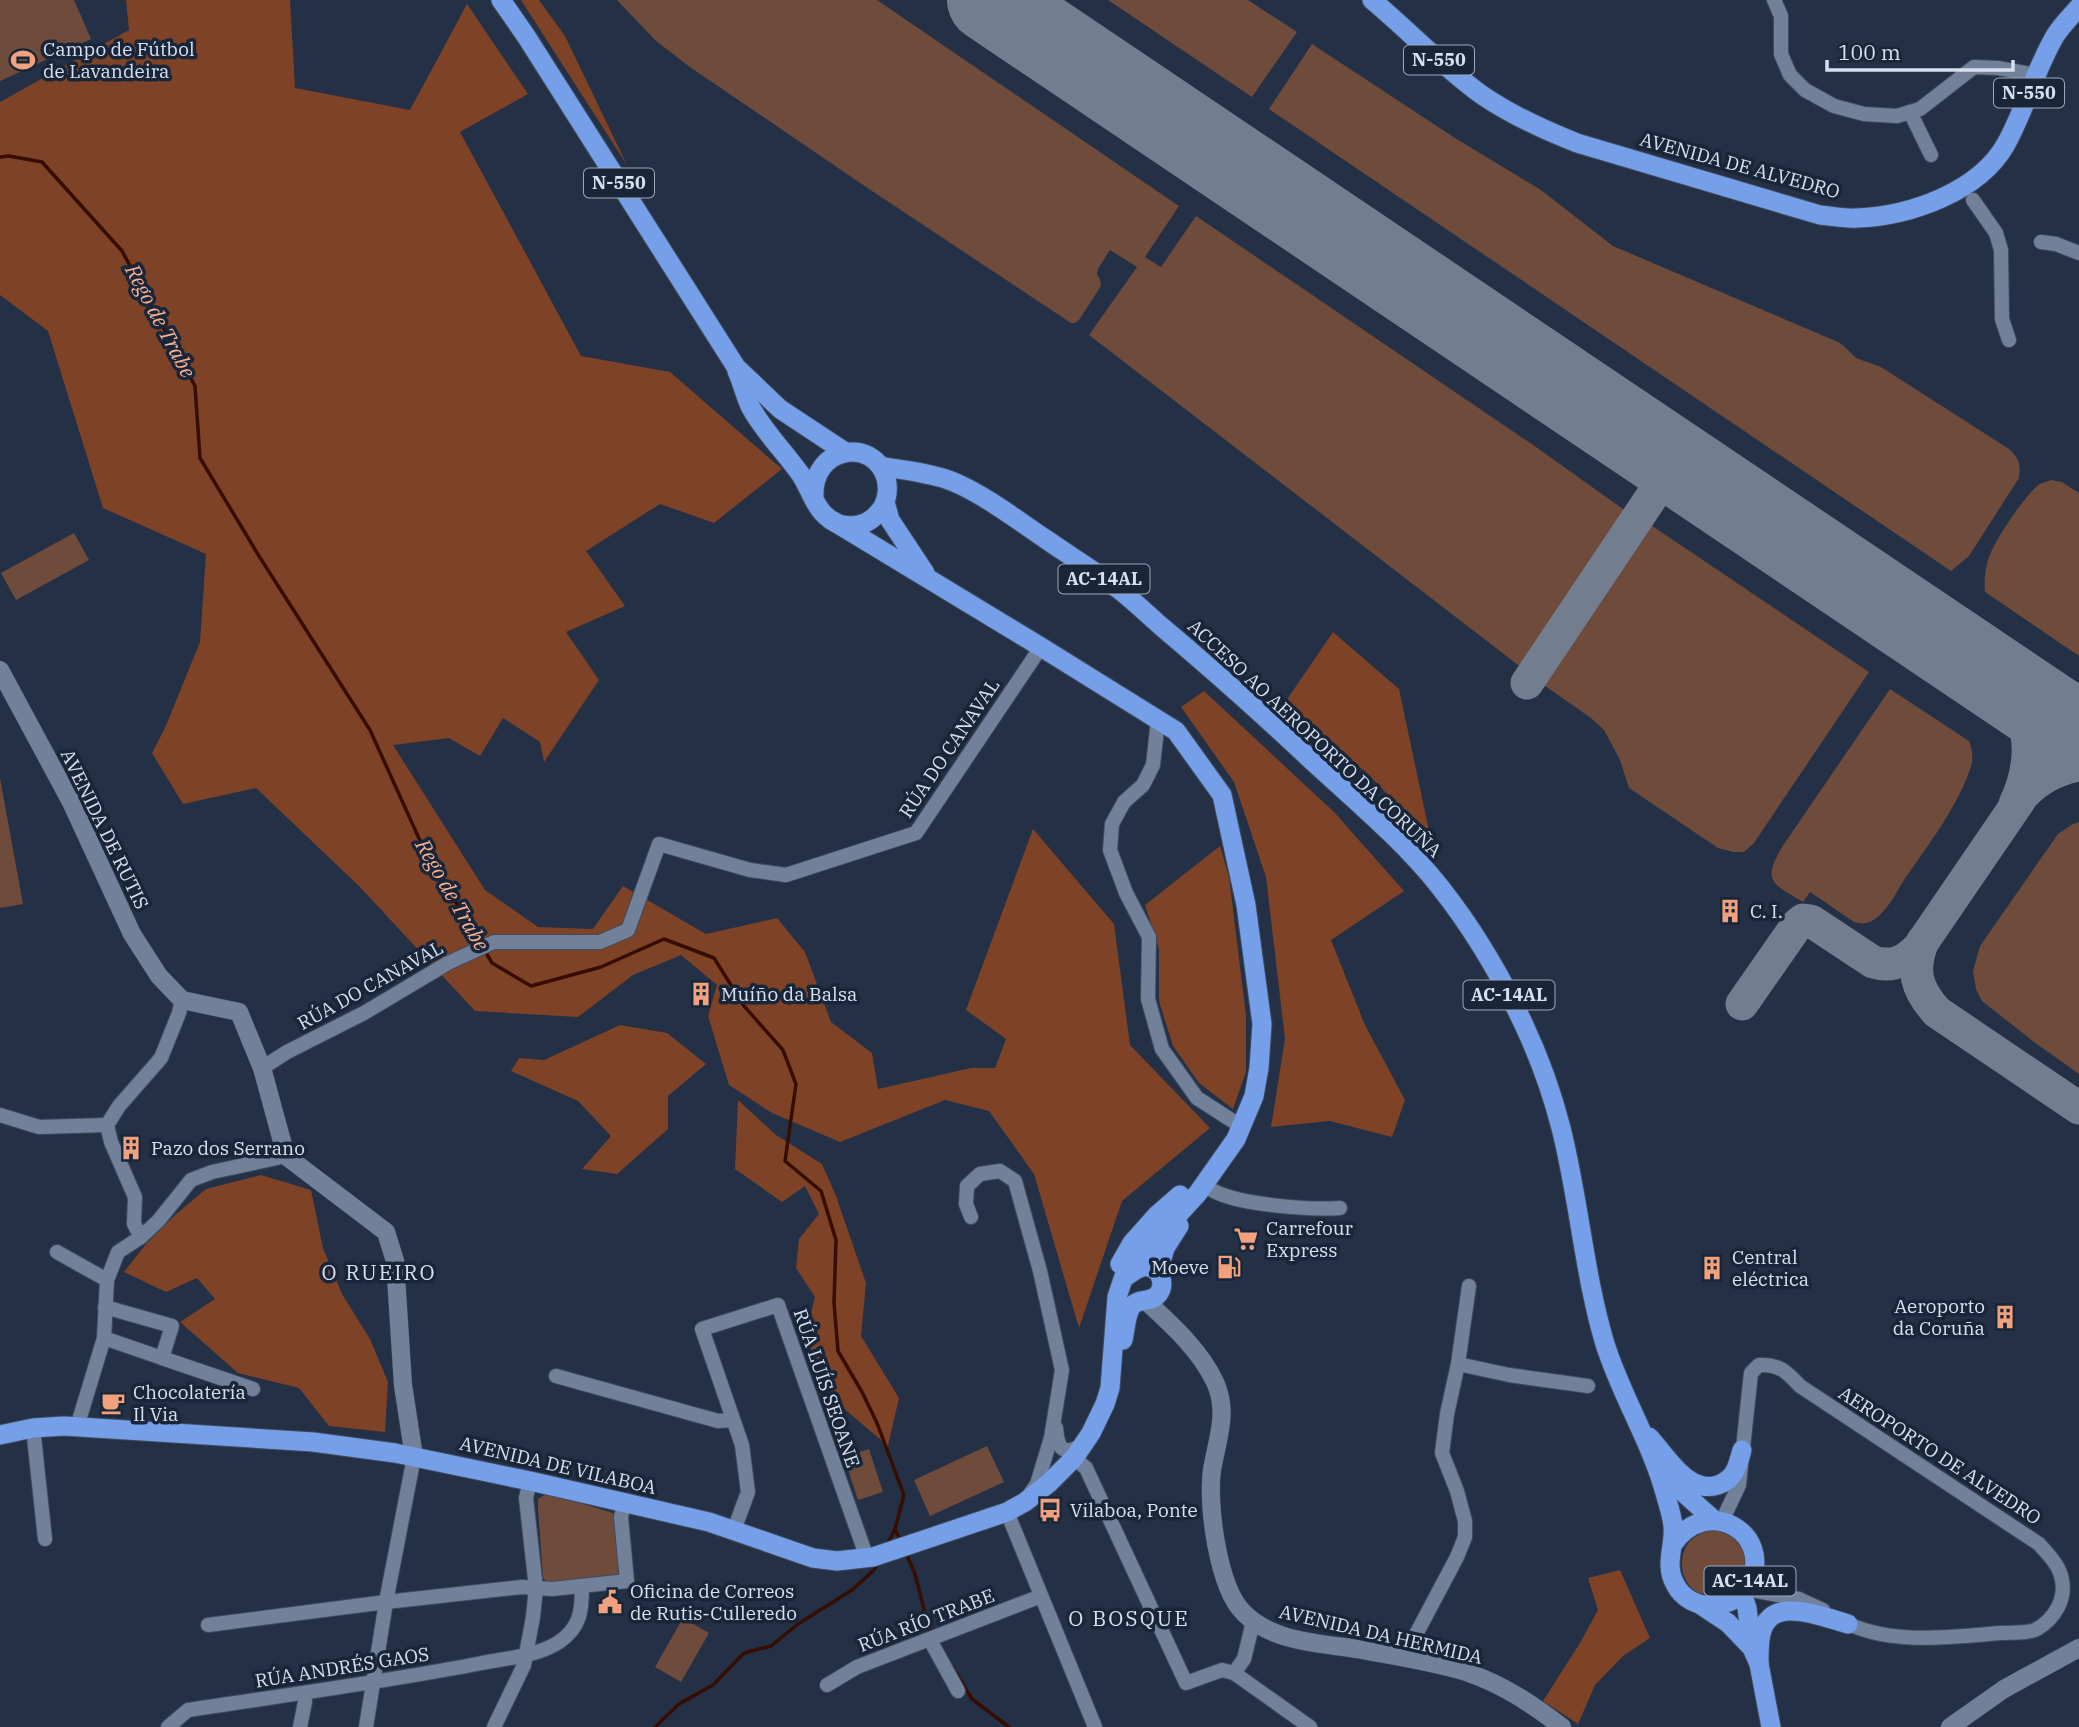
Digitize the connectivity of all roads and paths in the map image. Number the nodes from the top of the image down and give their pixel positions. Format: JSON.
{"nodes":[{"id":1,"x":501,"y":0,"type":"edge"},
{"id":2,"x":1372,"y":0,"type":"edge"},
{"id":3,"x":1774,"y":0,"type":"edge"},
{"id":4,"x":2079,"y":7,"type":"edge"},
{"id":5,"x":2036,"y":75,"type":"junction"},
{"id":6,"x":1910,"y":112,"type":"junction"},
{"id":7,"x":1931,"y":155,"type":"dead end"},
{"id":8,"x":1973,"y":200,"type":"dead end"},
{"id":9,"x":2041,"y":242,"type":"dead end"},
{"id":10,"x":2079,"y":253,"type":"edge"},
{"id":11,"x":2009,"y":340,"type":"dead end"},
{"id":12,"x":736,"y":367,"type":"junction"},
{"id":13,"x":845,"y":452,"type":"junction"},
{"id":14,"x":880,"y":466,"type":"junction"},
{"id":15,"x":886,"y":494,"type":"junction"},
{"id":16,"x":814,"y":496,"type":"junction"},
{"id":17,"x":995,"y":504,"type":"junction"},
{"id":18,"x":833,"y":522,"type":"junction"},
{"id":19,"x":930,"y":580,"type":"junction"},
{"id":20,"x":1041,"y":647,"type":"junction"},
{"id":21,"x":0,"y":670,"type":"edge"},
{"id":22,"x":1158,"y":720,"type":"junction"},
{"id":23,"x":182,"y":1000,"type":"junction"},
{"id":24,"x":262,"y":1068,"type":"junction"},
{"id":25,"x":0,"y":1115,"type":"edge"},
{"id":26,"x":107,"y":1125,"type":"junction"},
{"id":27,"x":1239,"y":1133,"type":"junction"},
{"id":28,"x":286,"y":1156,"type":"junction"},
{"id":29,"x":1209,"y":1188,"type":"junction"},
{"id":30,"x":1175,"y":1200,"type":"junction"},
{"id":31,"x":1340,"y":1208,"type":"dead end"},
{"id":32,"x":971,"y":1217,"type":"dead end"},
{"id":33,"x":141,"y":1237,"type":"junction"},
{"id":34,"x":57,"y":1252,"type":"dead end"},
{"id":35,"x":1158,"y":1272,"type":"junction"},
{"id":36,"x":1126,"y":1274,"type":"junction"},
{"id":37,"x":107,"y":1280,"type":"junction"},
{"id":38,"x":1469,"y":1286,"type":"dead end"},
{"id":39,"x":1148,"y":1299,"type":"junction"},
{"id":40,"x":105,"y":1307,"type":"junction"},
{"id":41,"x":104,"y":1338,"type":"junction"},
{"id":42,"x":1105,"y":1341,"type":"junction"},
{"id":43,"x":162,"y":1359,"type":"junction"},
{"id":44,"x":1458,"y":1364,"type":"junction"},
{"id":45,"x":556,"y":1376,"type":"dead end"},
{"id":46,"x":1588,"y":1386,"type":"dead end"},
{"id":47,"x":1110,"y":1388,"type":"junction"},
{"id":48,"x":253,"y":1389,"type":"dead end"},
{"id":49,"x":1056,"y":1409,"type":"junction"},
{"id":50,"x":733,"y":1420,"type":"junction"},
{"id":51,"x":1639,"y":1426,"type":"junction"},
{"id":52,"x":77,"y":1427,"type":"junction"},
{"id":53,"x":33,"y":1428,"type":"junction"},
{"id":54,"x":0,"y":1435,"type":"edge"},
{"id":55,"x":1742,"y":1450,"type":"junction"},
{"id":56,"x":1078,"y":1451,"type":"junction"},
{"id":57,"x":414,"y":1457,"type":"junction"},
{"id":58,"x":530,"y":1481,"type":"junction"},
{"id":59,"x":1025,"y":1502,"type":"junction"},
{"id":60,"x":624,"y":1504,"type":"junction"},
{"id":61,"x":1007,"y":1512,"type":"junction"},
{"id":62,"x":1718,"y":1520,"type":"junction"},
{"id":63,"x":734,"y":1530,"type":"junction"},
{"id":64,"x":45,"y":1539,"type":"dead end"},
{"id":65,"x":1673,"y":1544,"type":"junction"},
{"id":66,"x":870,"y":1557,"type":"junction"},
{"id":67,"x":582,"y":1587,"type":"junction"},
{"id":68,"x":536,"y":1588,"type":"junction"},
{"id":69,"x":1744,"y":1592,"type":"junction"},
{"id":70,"x":1041,"y":1596,"type":"junction"},
{"id":71,"x":386,"y":1602,"type":"junction"},
{"id":72,"x":1700,"y":1605,"type":"junction"},
{"id":73,"x":1253,"y":1622,"type":"junction"},
{"id":74,"x":208,"y":1625,"type":"dead end"},
{"id":75,"x":1848,"y":1625,"type":"junction"},
{"id":76,"x":930,"y":1640,"type":"junction"},
{"id":77,"x":2079,"y":1648,"type":"edge"},
{"id":78,"x":527,"y":1654,"type":"junction"},
{"id":79,"x":1756,"y":1656,"type":"junction"},
{"id":80,"x":1404,"y":1657,"type":"junction"},
{"id":81,"x":1234,"y":1673,"type":"junction"},
{"id":82,"x":372,"y":1681,"type":"junction"},
{"id":83,"x":827,"y":1685,"type":"dead end"},
{"id":84,"x":958,"y":1691,"type":"dead end"},
{"id":85,"x":303,"y":1692,"type":"junction"},
{"id":86,"x":168,"y":1727,"type":"edge"},
{"id":87,"x":300,"y":1727,"type":"edge"},
{"id":88,"x":366,"y":1727,"type":"edge"},
{"id":89,"x":494,"y":1727,"type":"edge"},
{"id":90,"x":1095,"y":1727,"type":"edge"},
{"id":91,"x":1310,"y":1727,"type":"edge"},
{"id":92,"x":1562,"y":1727,"type":"edge"},
{"id":93,"x":1771,"y":1727,"type":"edge"},
{"id":94,"x":1950,"y":1727,"type":"edge"}],
"edges":[{"from":1,"to":12,"type":"highway","number":"N-550"},
{"from":2,"to":5,"type":"highway","name":"AVENIDA DE ALVEDRO","number":"N-550"},
{"from":3,"to":6,"type":"street"},
{"from":4,"to":5,"type":"highway","name":"AVENIDA DE ALVEDRO","number":"N-550"},
{"from":5,"to":6,"type":"street"},
{"from":6,"to":7,"type":"street"},
{"from":8,"to":11,"type":"street"},
{"from":9,"to":10,"type":"street"},
{"from":12,"to":13,"type":"highway","number":"N-550"},
{"from":12,"to":16,"type":"highway","number":"N-550"},
{"from":13,"to":14,"type":"highway","number":"N-550"},
{"from":13,"to":16,"type":"highway"},
{"from":14,"to":15,"type":"highway"},
{"from":14,"to":17,"type":"highway","name":"ACCESO AO AEROPORTO DA CORUÑA","number":"AC-14AL"},
{"from":15,"to":17,"type":"highway","name":"ACCESO AO AEROPORTO DA CORUÑA","number":"AC-14AL"},
{"from":15,"to":18,"type":"highway"},
{"from":15,"to":19,"type":"highway"},
{"from":16,"to":18,"type":"highway","number":"N-550"},
{"from":17,"to":51,"type":"highway","name":"ACCESO AO AEROPORTO DA CORUÑA","number":"AC-14AL"},
{"from":18,"to":19,"type":"highway"},
{"from":19,"to":20,"type":"highway"},
{"from":20,"to":22,"type":"highway"},
{"from":20,"to":24,"type":"street","name":"RÚA DO CANAVAL"},
{"from":21,"to":23,"type":"street","name":"AVENIDA DE RUTIS"},
{"from":22,"to":27,"type":"highway"},
{"from":22,"to":27,"type":"street"},
{"from":23,"to":24,"type":"street"},
{"from":23,"to":26,"type":"street"},
{"from":24,"to":28,"type":"street"},
{"from":25,"to":26,"type":"street"},
{"from":26,"to":33,"type":"street"},
{"from":27,"to":29,"type":"highway"},
{"from":27,"to":30,"type":"highway"},
{"from":27,"to":36,"type":"highway"},
{"from":28,"to":33,"type":"street"},
{"from":28,"to":57,"type":"street"},
{"from":29,"to":31,"type":"street"},
{"from":29,"to":35,"type":"highway"},
{"from":30,"to":36,"type":"highway"},
{"from":30,"to":42,"type":"highway"},
{"from":32,"to":49,"type":"street"},
{"from":33,"to":37,"type":"street"},
{"from":34,"to":37,"type":"street"},
{"from":35,"to":36,"type":"highway"},
{"from":35,"to":39,"type":"highway"},
{"from":36,"to":39,"type":"highway"},
{"from":36,"to":42,"type":"highway"},
{"from":36,"to":47,"type":"highway"},
{"from":37,"to":40,"type":"street"},
{"from":38,"to":44,"type":"street"},
{"from":39,"to":47,"type":"highway"},
{"from":39,"to":73,"type":"street","name":"AVENIDA DA HERMIDA"},
{"from":40,"to":41,"type":"street"},
{"from":40,"to":43,"type":"street"},
{"from":41,"to":43,"type":"street"},
{"from":41,"to":52,"type":"street"},
{"from":42,"to":47,"type":"highway"},
{"from":43,"to":48,"type":"street"},
{"from":44,"to":46,"type":"street"},
{"from":44,"to":80,"type":"street"},
{"from":45,"to":50,"type":"street"},
{"from":47,"to":56,"type":"highway","name":"AVENIDA DE VILABOA"},
{"from":49,"to":56,"type":"street"},
{"from":49,"to":59,"type":"street"},
{"from":50,"to":63,"type":"street"},
{"from":50,"to":66,"type":"street","name":"RÚA LUÍS SEOANE"},
{"from":51,"to":55,"type":"highway","number":"AC-14AL"},
{"from":51,"to":62,"type":"highway","name":"ACCESO AO AEROPORTO DA CORUÑA","number":"AC-14AL"},
{"from":51,"to":65,"type":"highway","name":"ACCESO AO AEROPORTO DA CORUÑA","number":"AC-14AL"},
{"from":52,"to":53,"type":"highway","name":"AVENIDA DE VILABOA"},
{"from":52,"to":57,"type":"highway","name":"AVENIDA DE VILABOA"},
{"from":53,"to":54,"type":"highway","name":"AVENIDA DE VILABOA"},
{"from":53,"to":64,"type":"street"},
{"from":55,"to":62,"type":"street","name":"AEROPORTO DE ALVEDRO"},
{"from":55,"to":75,"type":"street","name":"AEROPORTO DE ALVEDRO"},
{"from":56,"to":59,"type":"highway","name":"AVENIDA DE VILABOA"},
{"from":56,"to":81,"type":"street"},
{"from":57,"to":58,"type":"highway","name":"AVENIDA DE VILABOA"},
{"from":57,"to":71,"type":"street"},
{"from":58,"to":60,"type":"highway","name":"AVENIDA DE VILABOA"},
{"from":58,"to":68,"type":"street"},
{"from":59,"to":61,"type":"highway","name":"AVENIDA DE VILABOA"},
{"from":60,"to":63,"type":"highway","name":"AVENIDA DE VILABOA"},
{"from":60,"to":67,"type":"street"},
{"from":61,"to":66,"type":"highway","name":"AVENIDA DE VILABOA"},
{"from":61,"to":70,"type":"street"},
{"from":62,"to":65,"type":"highway"},
{"from":62,"to":69,"type":"highway","name":"ACCESO AO AEROPORTO DA CORUÑA","number":"AC-14AL"},
{"from":63,"to":66,"type":"highway","name":"AVENIDA DE VILABOA"},
{"from":65,"to":72,"type":"highway","name":"ACCESO AO AEROPORTO DA CORUÑA","number":"AC-14AL"},
{"from":67,"to":68,"type":"street"},
{"from":67,"to":78,"type":"street","name":"RÚA ANDRÉS GAOS"},
{"from":68,"to":71,"type":"street"},
{"from":68,"to":78,"type":"street"},
{"from":69,"to":72,"type":"highway","number":"AC-14AL"},
{"from":69,"to":75,"type":"street","name":"AEROPORTO DE ALVEDRO"},
{"from":69,"to":79,"type":"highway","name":"ACCESO AO AEROPORTO DA CORUÑA","number":"AC-14AL"},
{"from":70,"to":76,"type":"street","name":"RÚA RÍO TRABE"},
{"from":70,"to":90,"type":"street"},
{"from":71,"to":74,"type":"street"},
{"from":71,"to":82,"type":"street"},
{"from":72,"to":79,"type":"highway","name":"ACCESO AO AEROPORTO DA CORUÑA","number":"AC-14AL"},
{"from":73,"to":80,"type":"street","name":"AVENIDA DA HERMIDA"},
{"from":73,"to":81,"type":"street"},
{"from":75,"to":79,"type":"highway","number":"AC-14AL"},
{"from":76,"to":83,"type":"street","name":"RÚA RÍO TRABE"},
{"from":76,"to":84,"type":"street"},
{"from":77,"to":94,"type":"street"},
{"from":78,"to":82,"type":"street","name":"RÚA ANDRÉS GAOS"},
{"from":78,"to":89,"type":"street"},
{"from":79,"to":93,"type":"highway","name":"ACCESO AO AEROPORTO DA CORUÑA","number":"AC-14AL"},
{"from":80,"to":92,"type":"street","name":"AVENIDA DA HERMIDA"},
{"from":81,"to":91,"type":"street"},
{"from":82,"to":85,"type":"street","name":"RÚA ANDRÉS GAOS"},
{"from":82,"to":88,"type":"street"},
{"from":85,"to":86,"type":"street","name":"RÚA ANDRÉS GAOS"},
{"from":85,"to":87,"type":"street"}]}
